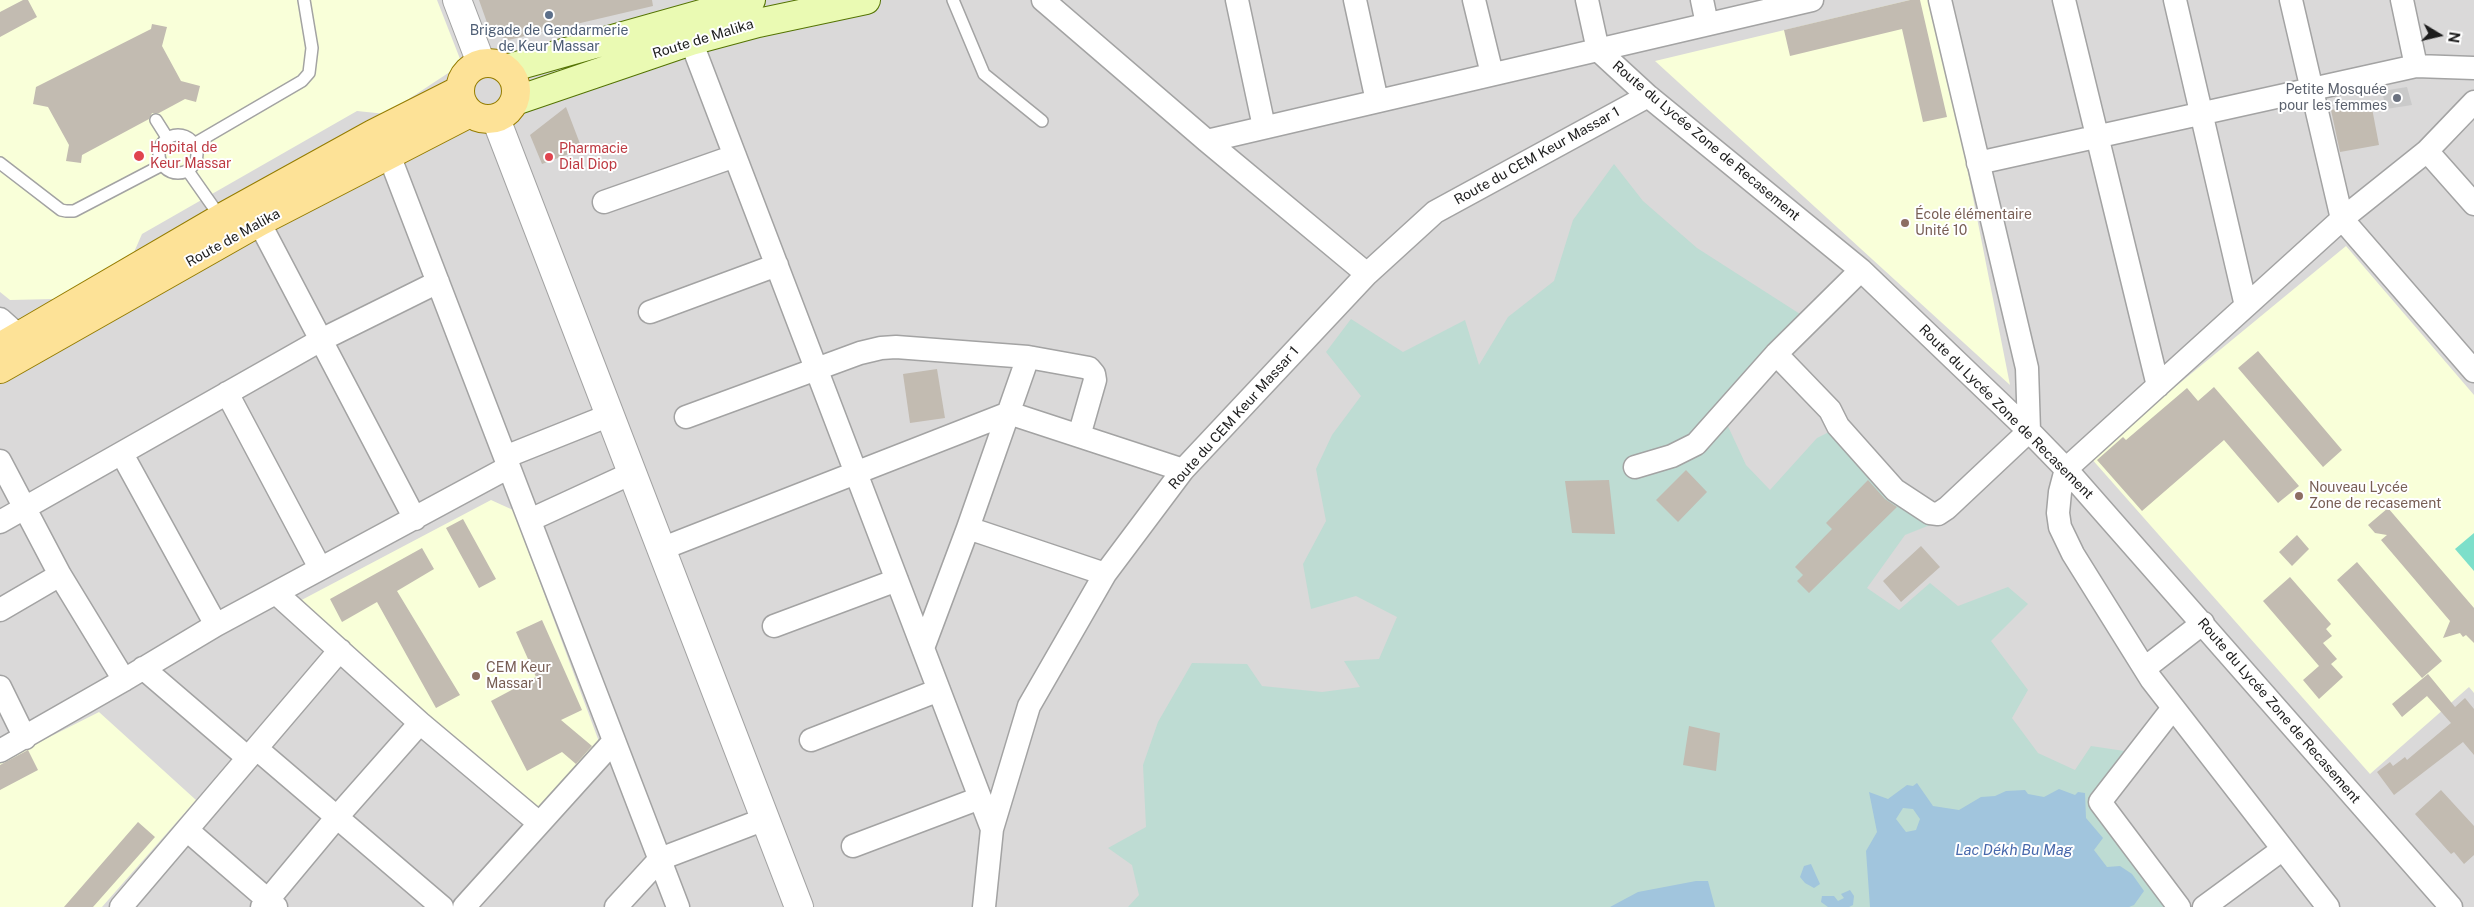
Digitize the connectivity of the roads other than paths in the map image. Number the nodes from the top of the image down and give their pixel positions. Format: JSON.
{"nodes":[{"id":1,"x":304,"y":0,"type":"edge"},
{"id":2,"x":457,"y":0,"type":"edge"},
{"id":3,"x":751,"y":0,"type":"edge"},
{"id":4,"x":866,"y":0,"type":"edge"},
{"id":5,"x":953,"y":0,"type":"edge"},
{"id":6,"x":1043,"y":0,"type":"edge"},
{"id":7,"x":1237,"y":0,"type":"edge"},
{"id":8,"x":1355,"y":0,"type":"edge"},
{"id":9,"x":1474,"y":0,"type":"edge"},
{"id":10,"x":1587,"y":0,"type":"edge"},
{"id":11,"x":1702,"y":0,"type":"edge"},
{"id":12,"x":1812,"y":0,"type":"edge"},
{"id":13,"x":1940,"y":0,"type":"edge"},
{"id":14,"x":2064,"y":0,"type":"edge"},
{"id":15,"x":2175,"y":0,"type":"edge"},
{"id":16,"x":2291,"y":0,"type":"edge"},
{"id":17,"x":2402,"y":0,"type":"edge"},
{"id":18,"x":1707,"y":24,"type":"junction"},
{"id":19,"x":692,"y":41,"type":"junction"},
{"id":20,"x":1598,"y":50,"type":"junction"},
{"id":21,"x":494,"y":66,"type":"junction"},
{"id":22,"x":2416,"y":66,"type":"junction"},
{"id":23,"x":2474,"y":68,"type":"edge"},
{"id":24,"x":1492,"y":74,"type":"junction"},
{"id":25,"x":2311,"y":88,"type":"junction"},
{"id":26,"x":1648,"y":96,"type":"junction"},
{"id":27,"x":1377,"y":101,"type":"junction"},
{"id":28,"x":2474,"y":102,"type":"edge"},
{"id":29,"x":485,"y":106,"type":"junction"},
{"id":30,"x":2201,"y":115,"type":"junction"},
{"id":31,"x":156,"y":120,"type":"dead end"},
{"id":32,"x":1042,"y":121,"type":"dead end"},
{"id":33,"x":1264,"y":127,"type":"junction"},
{"id":34,"x":2097,"y":138,"type":"junction"},
{"id":35,"x":168,"y":139,"type":"junction"},
{"id":36,"x":1207,"y":140,"type":"junction"},
{"id":37,"x":194,"y":144,"type":"junction"},
{"id":38,"x":2427,"y":152,"type":"junction"},
{"id":39,"x":389,"y":155,"type":"junction"},
{"id":40,"x":735,"y":156,"type":"junction"},
{"id":41,"x":0,"y":163,"type":"edge"},
{"id":42,"x":1978,"y":163,"type":"junction"},
{"id":43,"x":162,"y":164,"type":"junction"},
{"id":44,"x":188,"y":170,"type":"junction"},
{"id":45,"x":604,"y":202,"type":"dead end"},
{"id":46,"x":2474,"y":204,"type":"edge"},
{"id":47,"x":221,"y":218,"type":"junction"},
{"id":48,"x":2342,"y":219,"type":"junction"},
{"id":49,"x":260,"y":222,"type":"junction"},
{"id":50,"x":777,"y":265,"type":"junction"},
{"id":51,"x":1861,"y":270,"type":"junction"},
{"id":52,"x":1367,"y":274,"type":"junction"},
{"id":53,"x":438,"y":282,"type":"junction"},
{"id":54,"x":2246,"y":306,"type":"junction"},
{"id":55,"x":650,"y":312,"type":"dead end"},
{"id":56,"x":6,"y":334,"type":"edge"},
{"id":57,"x":321,"y":340,"type":"junction"},
{"id":58,"x":1776,"y":354,"type":"junction"},
{"id":59,"x":1028,"y":357,"type":"junction"},
{"id":60,"x":0,"y":369,"type":"edge"},
{"id":61,"x":816,"y":369,"type":"junction"},
{"id":62,"x":2473,"y":369,"type":"edge"},
{"id":63,"x":2158,"y":386,"type":"junction"},
{"id":64,"x":227,"y":393,"type":"junction"},
{"id":65,"x":1009,"y":413,"type":"junction"},
{"id":66,"x":610,"y":415,"type":"junction"},
{"id":67,"x":686,"y":417,"type":"dead end"},
{"id":68,"x":2029,"y":431,"type":"junction"},
{"id":69,"x":1079,"y":436,"type":"junction"},
{"id":70,"x":122,"y":454,"type":"junction"},
{"id":71,"x":0,"y":461,"type":"edge"},
{"id":72,"x":507,"y":462,"type":"junction"},
{"id":73,"x":1635,"y":466,"type":"dead end"},
{"id":74,"x":2066,"y":469,"type":"junction"},
{"id":75,"x":1183,"y":470,"type":"junction"},
{"id":76,"x":856,"y":472,"type":"junction"},
{"id":77,"x":632,"y":473,"type":"junction"},
{"id":78,"x":23,"y":508,"type":"junction"},
{"id":79,"x":414,"y":519,"type":"junction"},
{"id":80,"x":530,"y":520,"type":"junction"},
{"id":81,"x":0,"y":522,"type":"edge"},
{"id":82,"x":968,"y":528,"type":"junction"},
{"id":83,"x":661,"y":548,"type":"junction"},
{"id":84,"x":320,"y":568,"type":"junction"},
{"id":85,"x":1105,"y":574,"type":"junction"},
{"id":86,"x":60,"y":575,"type":"junction"},
{"id":87,"x":897,"y":580,"type":"junction"},
{"id":88,"x":276,"y":593,"type":"junction"},
{"id":89,"x":0,"y":610,"type":"edge"},
{"id":90,"x":2202,"y":622,"type":"junction"},
{"id":91,"x":216,"y":625,"type":"junction"},
{"id":92,"x":774,"y":626,"type":"dead end"},
{"id":93,"x":923,"y":648,"type":"junction"},
{"id":94,"x":340,"y":650,"type":"junction"},
{"id":95,"x":143,"y":668,"type":"junction"},
{"id":96,"x":2145,"y":668,"type":"junction"},
{"id":97,"x":124,"y":680,"type":"junction"},
{"id":98,"x":0,"y":687,"type":"edge"},
{"id":99,"x":939,"y":690,"type":"junction"},
{"id":100,"x":2173,"y":708,"type":"junction"},
{"id":101,"x":420,"y":724,"type":"junction"},
{"id":102,"x":26,"y":738,"type":"junction"},
{"id":103,"x":614,"y":740,"type":"junction"},
{"id":104,"x":811,"y":740,"type":"dead end"},
{"id":105,"x":0,"y":751,"type":"edge"},
{"id":106,"x":252,"y":753,"type":"junction"},
{"id":107,"x":980,"y":798,"type":"junction"},
{"id":108,"x":337,"y":817,"type":"junction"},
{"id":109,"x":766,"y":819,"type":"junction"},
{"id":110,"x":539,"y":823,"type":"junction"},
{"id":111,"x":992,"y":829,"type":"junction"},
{"id":112,"x":187,"y":830,"type":"junction"},
{"id":113,"x":854,"y":846,"type":"dead end"},
{"id":114,"x":2283,"y":849,"type":"junction"},
{"id":115,"x":660,"y":859,"type":"junction"},
{"id":116,"x":268,"y":905,"type":"edge"},
{"id":117,"x":121,"y":907,"type":"edge"},
{"id":118,"x":442,"y":907,"type":"edge"},
{"id":119,"x":464,"y":907,"type":"edge"},
{"id":120,"x":616,"y":907,"type":"edge"},
{"id":121,"x":678,"y":907,"type":"edge"},
{"id":122,"x":800,"y":907,"type":"edge"},
{"id":123,"x":984,"y":907,"type":"edge"},
{"id":124,"x":2178,"y":907,"type":"edge"},
{"id":125,"x":2204,"y":907,"type":"edge"},
{"id":126,"x":2328,"y":907,"type":"edge"},
{"id":127,"x":2451,"y":907,"type":"edge"}],
"edges":[{"from":1,"to":37,"type":"lane"},
{"from":2,"to":21,"type":"street"},
{"from":3,"to":21,"type":"main road","name":"Route de Malika"},
{"from":4,"to":19,"type":"main road","name":"Route de Malika"},
{"from":5,"to":32,"type":"lane"},
{"from":6,"to":36,"type":"street"},
{"from":7,"to":33,"type":"street"},
{"from":8,"to":27,"type":"street"},
{"from":9,"to":24,"type":"street"},
{"from":10,"to":20,"type":"street"},
{"from":11,"to":18,"type":"street"},
{"from":12,"to":18,"type":"street"},
{"from":13,"to":42,"type":"street"},
{"from":14,"to":34,"type":"street"},
{"from":15,"to":30,"type":"street"},
{"from":16,"to":25,"type":"street"},
{"from":17,"to":22,"type":"street"},
{"from":18,"to":20,"type":"street"},
{"from":19,"to":29,"type":"main road","name":"Route de Malika"},
{"from":19,"to":40,"type":"street"},
{"from":20,"to":24,"type":"street"},
{"from":20,"to":26,"type":"street","name":"Route du Lycée Zone de Recasement"},
{"from":21,"to":29,"type":"main road"},
{"from":21,"to":29,"type":"main road"},
{"from":22,"to":23,"type":"street"},
{"from":22,"to":25,"type":"street"},
{"from":24,"to":27,"type":"street"},
{"from":25,"to":30,"type":"street"},
{"from":25,"to":48,"type":"street"},
{"from":26,"to":51,"type":"street","name":"Route du Lycée Zone de Recasement"},
{"from":26,"to":52,"type":"street","name":"Route du CEM Keur Massar 1"},
{"from":27,"to":33,"type":"street"},
{"from":28,"to":38,"type":"street"},
{"from":29,"to":39,"type":"main road","name":"Route de Malika"},
{"from":29,"to":47,"type":"main road","name":"Route de Malika"},
{"from":29,"to":66,"type":"street"},
{"from":30,"to":34,"type":"street"},
{"from":30,"to":54,"type":"street"},
{"from":31,"to":35,"type":"lane"},
{"from":33,"to":36,"type":"street"},
{"from":34,"to":42,"type":"street"},
{"from":34,"to":63,"type":"street"},
{"from":35,"to":37,"type":"lane"},
{"from":35,"to":43,"type":"lane"},
{"from":36,"to":52,"type":"street"},
{"from":37,"to":44,"type":"lane"},
{"from":38,"to":46,"type":"street"},
{"from":38,"to":48,"type":"street"},
{"from":39,"to":49,"type":"main road","name":"Route de Malika"},
{"from":39,"to":53,"type":"street"},
{"from":40,"to":45,"type":"street"},
{"from":40,"to":50,"type":"street"},
{"from":41,"to":43,"type":"lane"},
{"from":42,"to":68,"type":"street"},
{"from":43,"to":44,"type":"lane"},
{"from":44,"to":47,"type":"lane"},
{"from":47,"to":56,"type":"main road","name":"Route de Malika"},
{"from":48,"to":54,"type":"street"},
{"from":48,"to":62,"type":"street"},
{"from":49,"to":57,"type":"street"},
{"from":49,"to":60,"type":"main road","name":"Route de Malika"},
{"from":50,"to":55,"type":"street"},
{"from":50,"to":61,"type":"street"},
{"from":51,"to":58,"type":"street"},
{"from":51,"to":68,"type":"street","name":"Route du Lycée Zone de Recasement"},
{"from":52,"to":75,"type":"street","name":"Route du CEM Keur Massar 1"},
{"from":53,"to":57,"type":"street"},
{"from":53,"to":72,"type":"street"},
{"from":54,"to":63,"type":"street"},
{"from":57,"to":64,"type":"street"},
{"from":57,"to":79,"type":"street"},
{"from":58,"to":68,"type":"street"},
{"from":58,"to":73,"type":"street"},
{"from":59,"to":61,"type":"street"},
{"from":59,"to":65,"type":"street"},
{"from":59,"to":69,"type":"street"},
{"from":61,"to":67,"type":"street"},
{"from":61,"to":76,"type":"street"},
{"from":63,"to":74,"type":"street"},
{"from":64,"to":70,"type":"street"},
{"from":64,"to":84,"type":"street"},
{"from":65,"to":69,"type":"street"},
{"from":65,"to":76,"type":"street"},
{"from":65,"to":82,"type":"street"},
{"from":66,"to":72,"type":"street"},
{"from":66,"to":77,"type":"street"},
{"from":68,"to":74,"type":"street","name":"Route du Lycée Zone de Recasement"},
{"from":69,"to":75,"type":"street"},
{"from":70,"to":78,"type":"street"},
{"from":70,"to":91,"type":"street"},
{"from":71,"to":78,"type":"street"},
{"from":72,"to":79,"type":"street"},
{"from":72,"to":80,"type":"street"},
{"from":74,"to":90,"type":"street","name":"Route du Lycée Zone de Recasement"},
{"from":74,"to":96,"type":"street"},
{"from":75,"to":85,"type":"street","name":"Route du CEM Keur Massar 1"},
{"from":76,"to":83,"type":"street"},
{"from":76,"to":87,"type":"street"},
{"from":77,"to":80,"type":"street"},
{"from":77,"to":83,"type":"street"},
{"from":78,"to":81,"type":"street"},
{"from":78,"to":86,"type":"street"},
{"from":79,"to":84,"type":"street"},
{"from":80,"to":103,"type":"street"},
{"from":82,"to":85,"type":"street"},
{"from":82,"to":93,"type":"street"},
{"from":83,"to":109,"type":"street"},
{"from":84,"to":88,"type":"street"},
{"from":85,"to":111,"type":"street","name":"Route du CEM Keur Massar 1"},
{"from":86,"to":89,"type":"street"},
{"from":86,"to":97,"type":"street"},
{"from":87,"to":92,"type":"street"},
{"from":87,"to":93,"type":"street"},
{"from":88,"to":91,"type":"street"},
{"from":88,"to":94,"type":"street"},
{"from":90,"to":96,"type":"street"},
{"from":90,"to":127,"type":"street","name":"Route du Lycée Zone de Recasement"},
{"from":91,"to":95,"type":"street"},
{"from":93,"to":99,"type":"street"},
{"from":94,"to":101,"type":"street"},
{"from":94,"to":106,"type":"street"},
{"from":95,"to":97,"type":"street"},
{"from":95,"to":106,"type":"street"},
{"from":96,"to":100,"type":"street"},
{"from":97,"to":102,"type":"street"},
{"from":98,"to":102,"type":"street"},
{"from":99,"to":104,"type":"street"},
{"from":99,"to":107,"type":"street"},
{"from":100,"to":114,"type":"street"},
{"from":100,"to":124,"type":"street"},
{"from":101,"to":108,"type":"street"},
{"from":101,"to":110,"type":"street"},
{"from":102,"to":105,"type":"street"},
{"from":103,"to":110,"type":"street"},
{"from":103,"to":115,"type":"street"},
{"from":106,"to":108,"type":"street"},
{"from":106,"to":112,"type":"street"},
{"from":107,"to":111,"type":"street"},
{"from":107,"to":113,"type":"street"},
{"from":108,"to":116,"type":"street"},
{"from":108,"to":118,"type":"street"},
{"from":109,"to":115,"type":"street"},
{"from":109,"to":122,"type":"street"},
{"from":110,"to":119,"type":"street"},
{"from":111,"to":123,"type":"street","name":"Route du CEM Keur Massar 1"},
{"from":112,"to":116,"type":"street"},
{"from":112,"to":117,"type":"street"},
{"from":114,"to":125,"type":"street"},
{"from":114,"to":126,"type":"street"},
{"from":115,"to":120,"type":"street"},
{"from":115,"to":121,"type":"street"}]}
